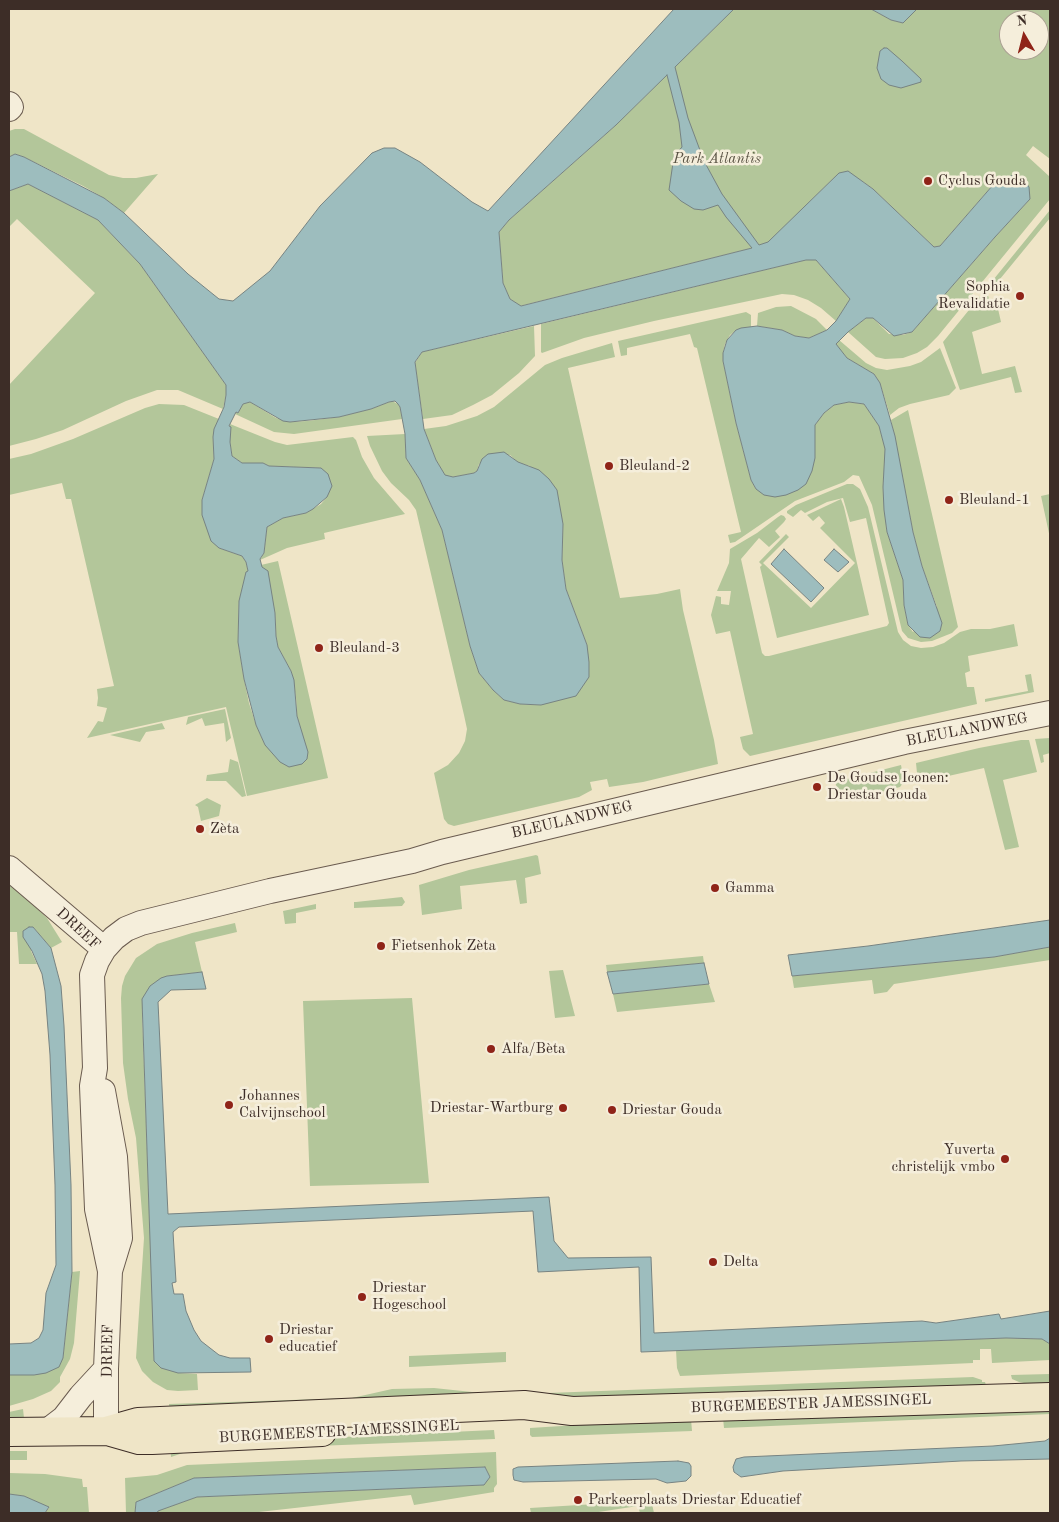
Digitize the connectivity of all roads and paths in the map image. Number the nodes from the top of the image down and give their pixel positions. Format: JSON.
{"nodes":[{"id":1,"x":1050,"y":713,"type":"edge"},
{"id":2,"x":9,"y":868,"type":"edge"},
{"id":3,"x":104,"y":949,"type":"junction"},
{"id":4,"x":106,"y":1369,"type":"junction"},
{"id":5,"x":1050,"y":1397,"type":"edge"},
{"id":6,"x":46,"y":1431,"type":"junction"},
{"id":7,"x":106,"y":1431,"type":"junction"},
{"id":8,"x":9,"y":1432,"type":"edge"}],
"edges":[{"from":1,"to":3,"type":"street","name":"BLEULANDWEG"},
{"from":2,"to":3,"type":"street","name":"DREEF"},
{"from":3,"to":4,"type":"street","name":"DREEF"},
{"from":4,"to":6,"type":"street"},
{"from":4,"to":7,"type":"street","name":"DREEF"},
{"from":5,"to":7,"type":"main road","name":"BURGEMEESTER JAMESSINGEL"},
{"from":6,"to":7,"type":"main road","name":"BURGEMEESTER JAMESSINGEL"},
{"from":6,"to":8,"type":"main road","name":"BURGEMEESTER JAMESSINGEL"}]}
